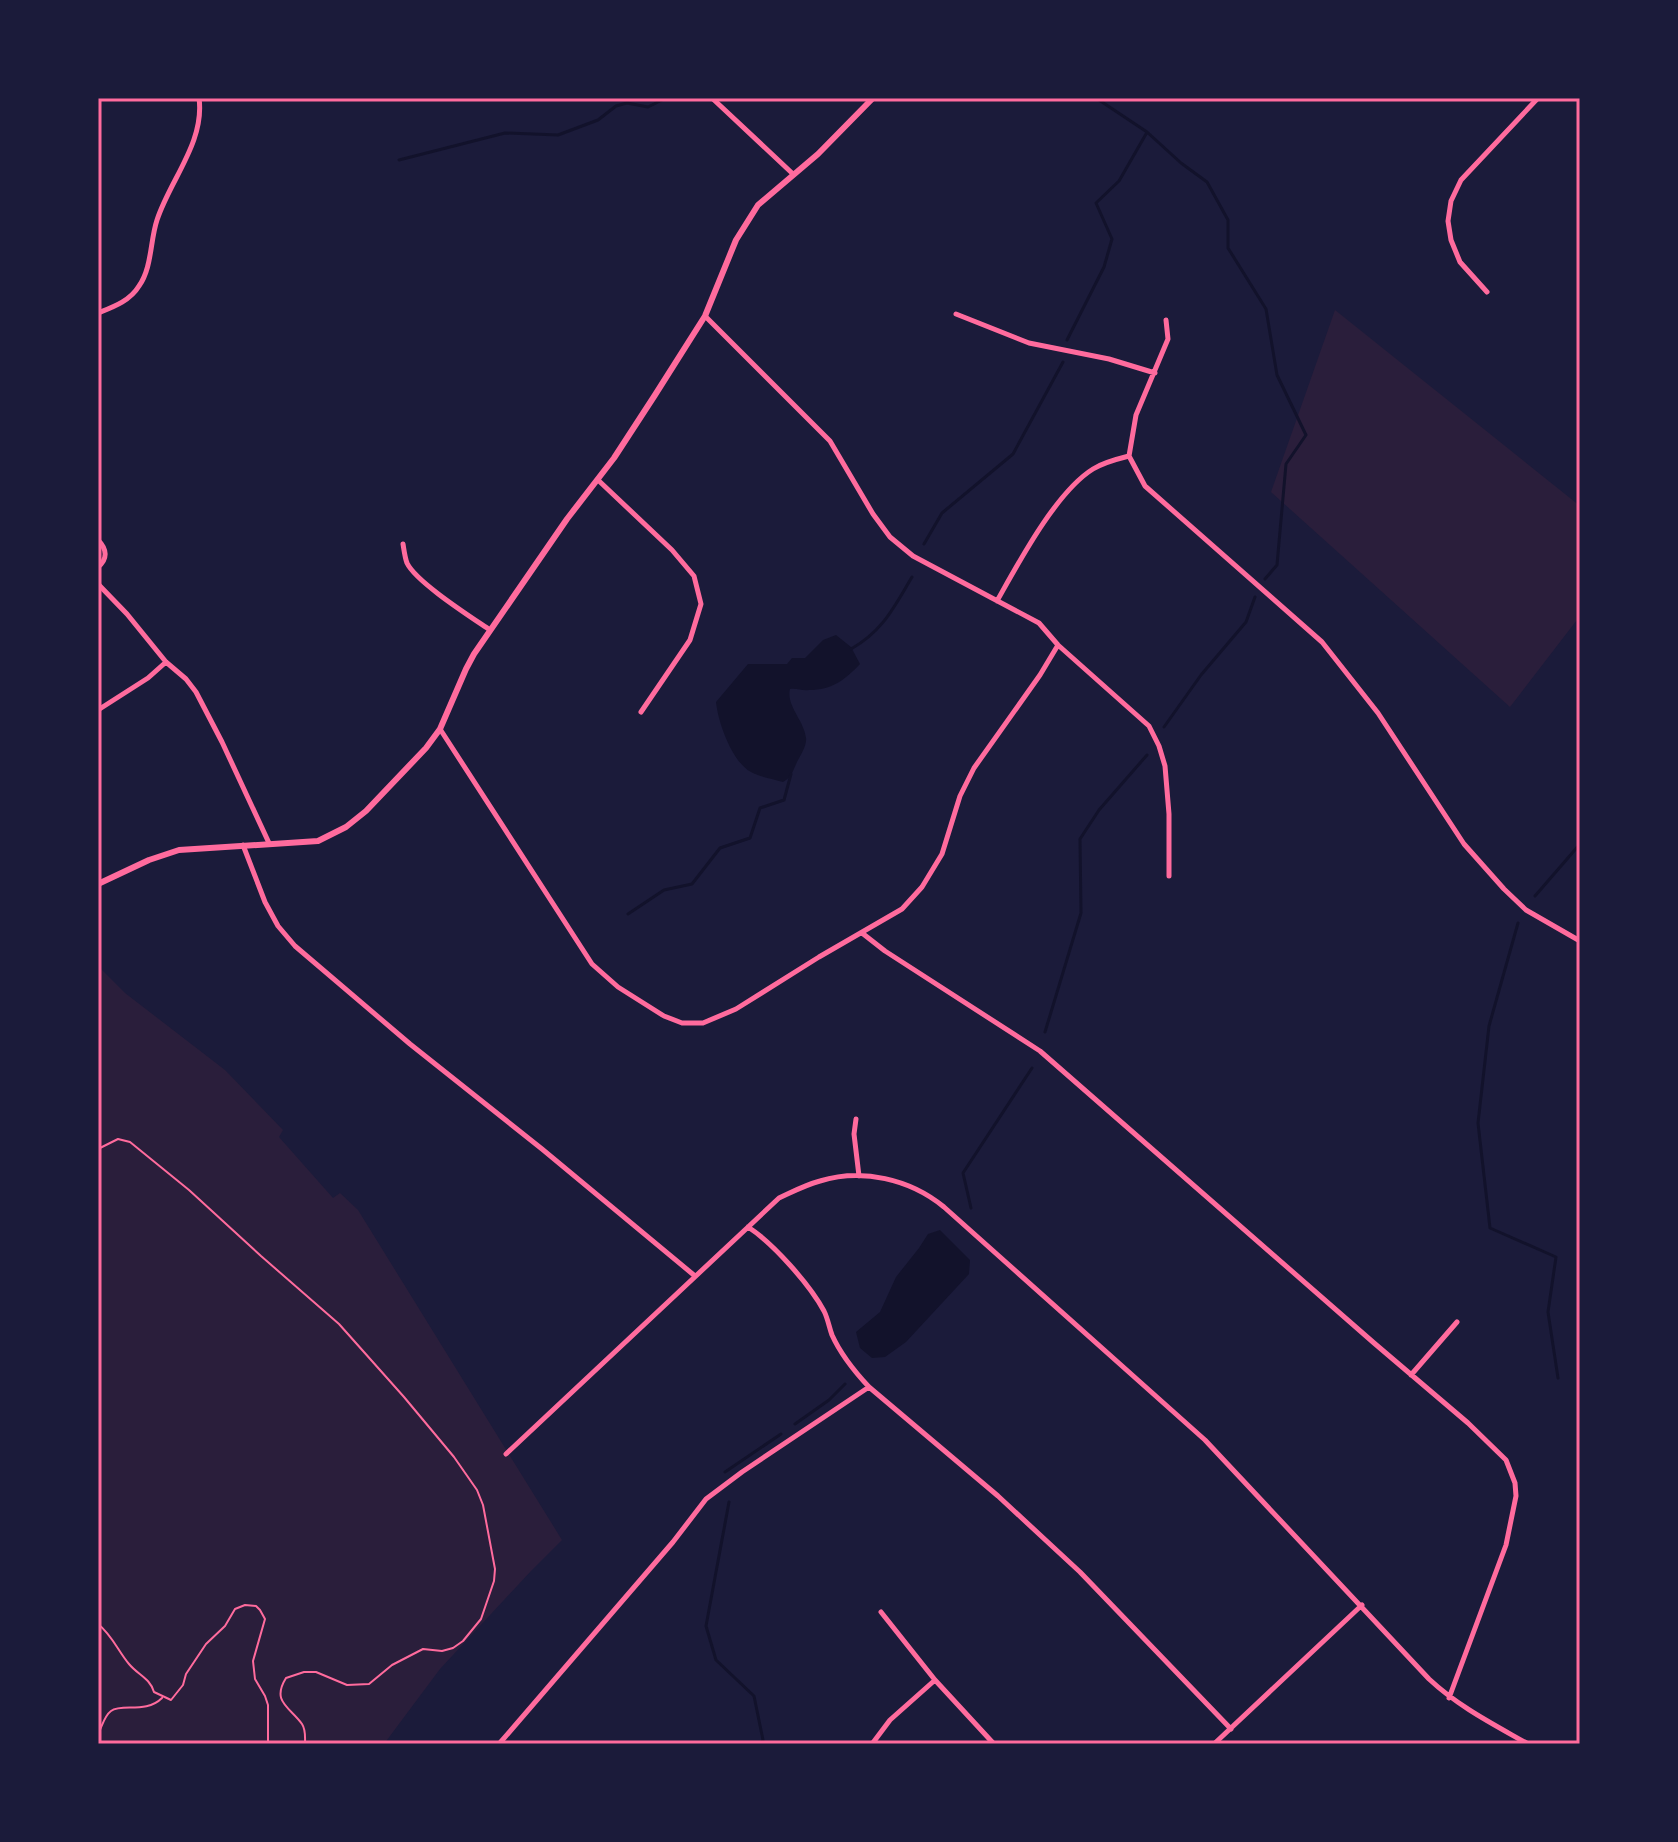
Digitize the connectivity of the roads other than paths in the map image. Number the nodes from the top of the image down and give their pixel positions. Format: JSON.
{"nodes":[{"id":1,"x":199,"y":98,"type":"edge"},
{"id":2,"x":712,"y":98,"type":"edge"},
{"id":3,"x":873,"y":98,"type":"edge"},
{"id":4,"x":1538,"y":98,"type":"edge"},
{"id":5,"x":793,"y":174,"type":"junction"},
{"id":6,"x":1487,"y":292,"type":"dead end"},
{"id":7,"x":98,"y":313,"type":"edge"},
{"id":8,"x":956,"y":314,"type":"dead end"},
{"id":9,"x":705,"y":316,"type":"junction"},
{"id":10,"x":1166,"y":320,"type":"dead end"},
{"id":11,"x":1155,"y":373,"type":"junction"},
{"id":12,"x":1129,"y":456,"type":"junction"},
{"id":13,"x":598,"y":480,"type":"junction"},
{"id":14,"x":98,"y":540,"type":"edge"},
{"id":15,"x":403,"y":544,"type":"dead end"},
{"id":16,"x":98,"y":567,"type":"edge"},
{"id":17,"x":98,"y":584,"type":"edge"},
{"id":18,"x":997,"y":601,"type":"junction"},
{"id":19,"x":490,"y":630,"type":"junction"},
{"id":20,"x":1058,"y":645,"type":"junction"},
{"id":21,"x":166,"y":662,"type":"junction"},
{"id":22,"x":98,"y":710,"type":"edge"},
{"id":23,"x":641,"y":712,"type":"dead end"},
{"id":24,"x":440,"y":729,"type":"junction"},
{"id":25,"x":269,"y":843,"type":"junction"},
{"id":26,"x":243,"y":845,"type":"junction"},
{"id":27,"x":1169,"y":876,"type":"dead end"},
{"id":28,"x":98,"y":884,"type":"edge"},
{"id":29,"x":862,"y":933,"type":"junction"},
{"id":30,"x":1580,"y":941,"type":"edge"},
{"id":31,"x":856,"y":1119,"type":"dead end"},
{"id":32,"x":859,"y":1176,"type":"junction"},
{"id":33,"x":748,"y":1227,"type":"junction"},
{"id":34,"x":695,"y":1276,"type":"junction"},
{"id":35,"x":1457,"y":1322,"type":"dead end"},
{"id":36,"x":1411,"y":1375,"type":"junction"},
{"id":37,"x":869,"y":1387,"type":"junction"},
{"id":38,"x":506,"y":1454,"type":"dead end"},
{"id":39,"x":1362,"y":1605,"type":"junction"},
{"id":40,"x":881,"y":1612,"type":"dead end"},
{"id":41,"x":935,"y":1680,"type":"junction"},
{"id":42,"x":1449,"y":1698,"type":"junction"},
{"id":43,"x":1231,"y":1729,"type":"junction"},
{"id":44,"x":500,"y":1744,"type":"edge"},
{"id":45,"x":872,"y":1744,"type":"edge"},
{"id":46,"x":994,"y":1744,"type":"edge"},
{"id":47,"x":1214,"y":1744,"type":"edge"},
{"id":48,"x":1528,"y":1744,"type":"edge"}],
"edges":[{"from":1,"to":7,"type":"street"},
{"from":2,"to":5,"type":"street"},
{"from":3,"to":5,"type":"street"},
{"from":4,"to":6,"type":"street"},
{"from":5,"to":9,"type":"street"},
{"from":8,"to":11,"type":"street"},
{"from":9,"to":13,"type":"street"},
{"from":9,"to":18,"type":"street"},
{"from":10,"to":11,"type":"street"},
{"from":11,"to":12,"type":"street"},
{"from":12,"to":18,"type":"street"},
{"from":12,"to":30,"type":"street"},
{"from":13,"to":19,"type":"street"},
{"from":13,"to":23,"type":"street"},
{"from":14,"to":16,"type":"street"},
{"from":15,"to":19,"type":"street"},
{"from":17,"to":21,"type":"street"},
{"from":18,"to":20,"type":"street"},
{"from":19,"to":24,"type":"street"},
{"from":20,"to":27,"type":"street"},
{"from":20,"to":29,"type":"street"},
{"from":21,"to":22,"type":"street"},
{"from":21,"to":25,"type":"street"},
{"from":24,"to":25,"type":"street"},
{"from":24,"to":29,"type":"street"},
{"from":25,"to":26,"type":"street"},
{"from":26,"to":28,"type":"street"},
{"from":26,"to":34,"type":"street"},
{"from":29,"to":36,"type":"street"},
{"from":31,"to":32,"type":"street"},
{"from":32,"to":33,"type":"street"},
{"from":32,"to":39,"type":"street"},
{"from":33,"to":34,"type":"street"},
{"from":33,"to":37,"type":"street"},
{"from":34,"to":38,"type":"street"},
{"from":35,"to":36,"type":"street"},
{"from":36,"to":42,"type":"street"},
{"from":37,"to":43,"type":"street"},
{"from":37,"to":44,"type":"street"},
{"from":39,"to":42,"type":"street"},
{"from":39,"to":43,"type":"street"},
{"from":40,"to":41,"type":"street"},
{"from":41,"to":45,"type":"street"},
{"from":41,"to":46,"type":"street"},
{"from":42,"to":48,"type":"street"},
{"from":43,"to":47,"type":"street"}]}
